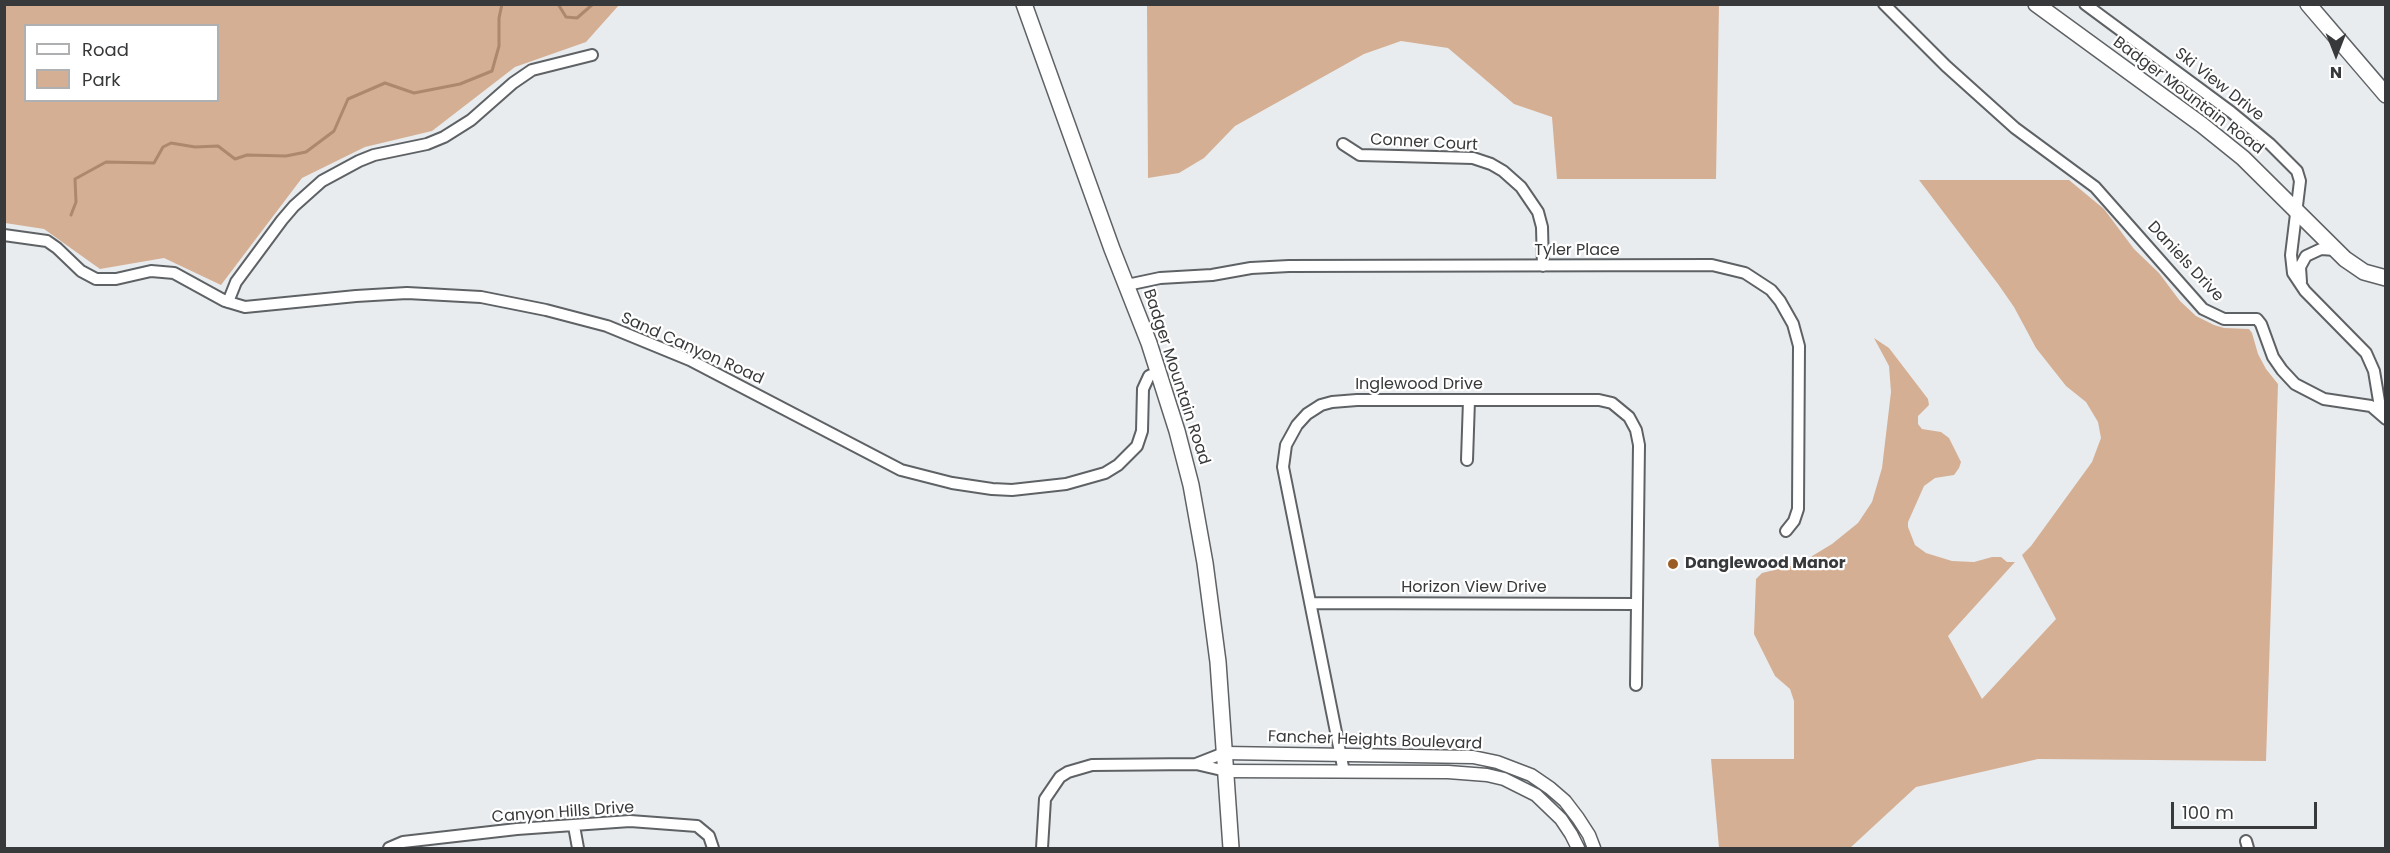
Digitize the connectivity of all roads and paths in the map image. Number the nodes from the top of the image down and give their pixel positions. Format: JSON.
{"nodes":[{"id":1,"x":1024,"y":4,"type":"edge"},
{"id":2,"x":1884,"y":4,"type":"edge"},
{"id":3,"x":2036,"y":4,"type":"edge"},
{"id":4,"x":2085,"y":4,"type":"edge"},
{"id":5,"x":2308,"y":4,"type":"edge"},
{"id":6,"x":592,"y":55,"type":"dead end"},
{"id":7,"x":2385,"y":95,"type":"edge"},
{"id":8,"x":1343,"y":144,"type":"dead end"},
{"id":9,"x":2297,"y":212,"type":"junction"},
{"id":10,"x":4,"y":235,"type":"edge"},
{"id":11,"x":2336,"y":250,"type":"junction"},
{"id":12,"x":1543,"y":266,"type":"junction"},
{"id":13,"x":2385,"y":278,"type":"edge"},
{"id":14,"x":1127,"y":285,"type":"junction"},
{"id":15,"x":2305,"y":291,"type":"junction"},
{"id":16,"x":228,"y":302,"type":"junction"},
{"id":17,"x":1158,"y":372,"type":"junction"},
{"id":18,"x":1469,"y":400,"type":"junction"},
{"id":19,"x":2383,"y":416,"type":"edge"},
{"id":20,"x":1467,"y":460,"type":"dead end"},
{"id":21,"x":1786,"y":531,"type":"dead end"},
{"id":22,"x":1311,"y":603,"type":"junction"},
{"id":23,"x":1636,"y":603,"type":"junction"},
{"id":24,"x":1636,"y":685,"type":"dead end"},
{"id":25,"x":1224,"y":753,"type":"junction"},
{"id":26,"x":1341,"y":755,"type":"junction"},
{"id":27,"x":1196,"y":764,"type":"junction"},
{"id":28,"x":1226,"y":771,"type":"junction"},
{"id":29,"x":1344,"y":772,"type":"junction"},
{"id":30,"x":574,"y":826,"type":"junction"},
{"id":31,"x":452,"y":837,"type":"junction"},
{"id":32,"x":389,"y":849,"type":"edge"},
{"id":33,"x":452,"y":849,"type":"edge"},
{"id":34,"x":578,"y":849,"type":"edge"},
{"id":35,"x":713,"y":849,"type":"edge"},
{"id":36,"x":1042,"y":849,"type":"edge"},
{"id":37,"x":1231,"y":849,"type":"edge"},
{"id":38,"x":1578,"y":849,"type":"edge"},
{"id":39,"x":1594,"y":849,"type":"edge"}],
"edges":[{"from":1,"to":14,"type":"main road","name":"Badger Mountain Road"},
{"from":2,"to":19,"type":"street","name":"Daniels Drive"},
{"from":3,"to":9,"type":"main road","name":"Badger Mountain Road"},
{"from":4,"to":9,"type":"street","name":"Ski View Drive"},
{"from":5,"to":7,"type":"main road"},
{"from":6,"to":16,"type":"street"},
{"from":8,"to":12,"type":"street","name":"Conner Court"},
{"from":9,"to":11,"type":"main road","name":"Badger Mountain Road"},
{"from":9,"to":15,"type":"street","name":"Daniels Drive"},
{"from":10,"to":16,"type":"street","name":"Sand Canyon Road"},
{"from":11,"to":13,"type":"main road","name":"Badger Mountain Road"},
{"from":11,"to":15,"type":"street"},
{"from":12,"to":14,"type":"street","name":"Tyler Place"},
{"from":12,"to":21,"type":"street","name":"Tyler Place"},
{"from":14,"to":17,"type":"main road","name":"Badger Mountain Road"},
{"from":15,"to":19,"type":"street","name":"Daniels Drive"},
{"from":16,"to":17,"type":"street","name":"Sand Canyon Road"},
{"from":17,"to":25,"type":"main road","name":"Badger Mountain Road"},
{"from":18,"to":20,"type":"street"},
{"from":18,"to":22,"type":"street","name":"Inglewood Drive"},
{"from":18,"to":23,"type":"street","name":"Inglewood Drive"},
{"from":22,"to":23,"type":"street","name":"Horizon View Drive"},
{"from":22,"to":26,"type":"street","name":"Inglewood Drive"},
{"from":23,"to":24,"type":"street","name":"Inglewood Drive"},
{"from":25,"to":26,"type":"street","name":"Fancher Heights Boulevard"},
{"from":25,"to":27,"type":"street"},
{"from":25,"to":28,"type":"main road","name":"Badger Mountain Road"},
{"from":26,"to":29,"type":"street","name":"Inglewood Drive"},
{"from":26,"to":39,"type":"street","name":"Fancher Heights Boulevard"},
{"from":27,"to":28,"type":"street"},
{"from":27,"to":36,"type":"street"},
{"from":28,"to":29,"type":"street","name":"Fancher Heights Boulevard"},
{"from":28,"to":37,"type":"main road","name":"Badger Mountain Road"},
{"from":29,"to":38,"type":"street","name":"Fancher Heights Boulevard"},
{"from":30,"to":31,"type":"street","name":"Canyon Hills Drive"},
{"from":30,"to":34,"type":"street"},
{"from":30,"to":35,"type":"street","name":"Canyon Hills Drive"},
{"from":31,"to":32,"type":"street","name":"Canyon Hills Drive"},
{"from":31,"to":33,"type":"street"}]}
